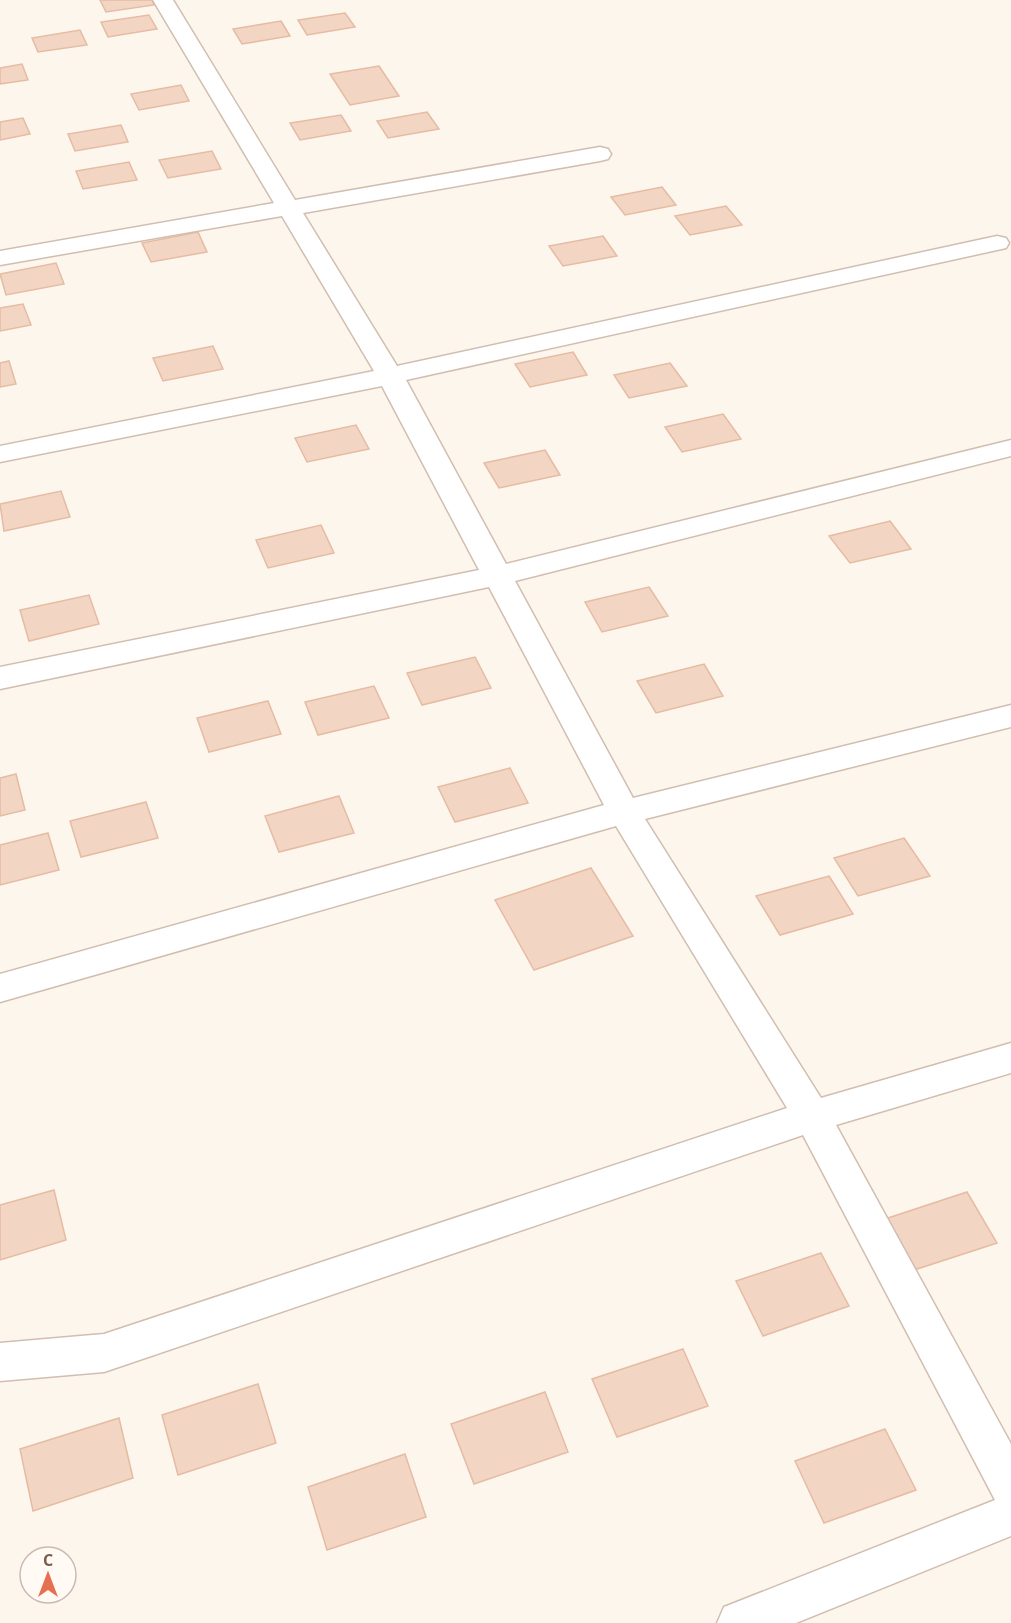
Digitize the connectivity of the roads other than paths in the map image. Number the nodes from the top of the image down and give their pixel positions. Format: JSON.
{"nodes":[{"id":1,"x":163,"y":0,"type":"edge"},
{"id":2,"x":600,"y":154,"type":"dead end"},
{"id":3,"x":289,"y":207,"type":"junction"},
{"id":4,"x":997,"y":243,"type":"dead end"},
{"id":5,"x":0,"y":258,"type":"edge"},
{"id":6,"x":390,"y":376,"type":"junction"},
{"id":7,"x":1011,"y":448,"type":"edge"},
{"id":8,"x":0,"y":454,"type":"edge"},
{"id":9,"x":497,"y":576,"type":"junction"},
{"id":10,"x":0,"y":678,"type":"edge"},
{"id":11,"x":1011,"y":716,"type":"edge"},
{"id":12,"x":624,"y":812,"type":"junction"},
{"id":13,"x":0,"y":988,"type":"edge"},
{"id":14,"x":1011,"y":1058,"type":"edge"},
{"id":15,"x":812,"y":1116,"type":"junction"},
{"id":16,"x":0,"y":1362,"type":"edge"},
{"id":17,"x":1011,"y":1487,"type":"edge"},
{"id":18,"x":1011,"y":1515,"type":"edge"},
{"id":19,"x":740,"y":1623,"type":"edge"}],
"edges":[{"from":1,"to":3,"type":"street"},
{"from":2,"to":3,"type":"street"},
{"from":3,"to":5,"type":"street"},
{"from":3,"to":6,"type":"street"},
{"from":4,"to":6,"type":"street"},
{"from":6,"to":8,"type":"street"},
{"from":6,"to":9,"type":"street"},
{"from":7,"to":9,"type":"street"},
{"from":9,"to":10,"type":"street"},
{"from":9,"to":12,"type":"street"},
{"from":11,"to":12,"type":"street"},
{"from":12,"to":13,"type":"street"},
{"from":12,"to":15,"type":"street"},
{"from":14,"to":15,"type":"street"},
{"from":15,"to":16,"type":"street"},
{"from":15,"to":17,"type":"street"},
{"from":18,"to":19,"type":"street"}]}
